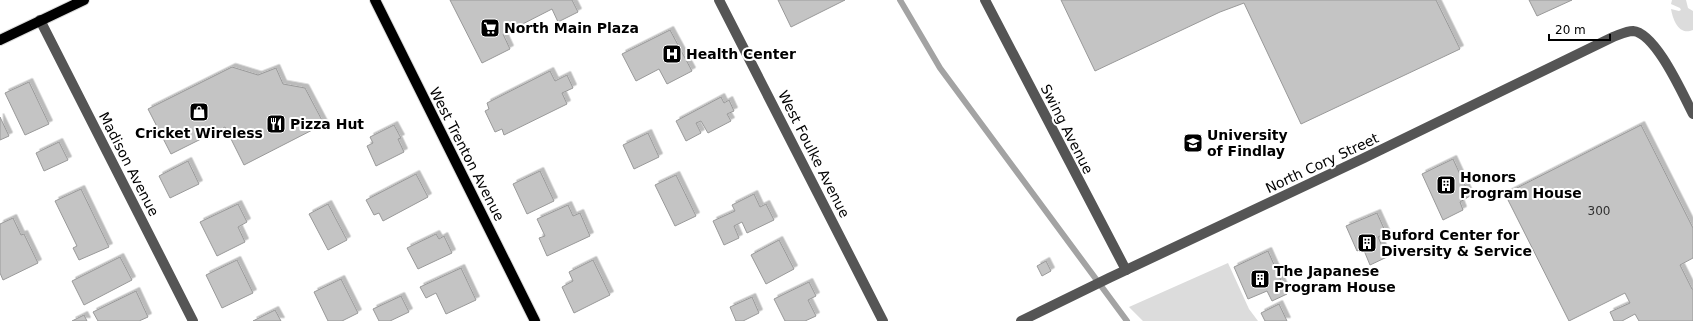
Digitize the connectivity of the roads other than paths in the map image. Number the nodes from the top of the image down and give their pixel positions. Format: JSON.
{"nodes":[{"id":1,"x":84,"y":0,"type":"edge"},
{"id":2,"x":375,"y":0,"type":"edge"},
{"id":3,"x":719,"y":0,"type":"edge"},
{"id":4,"x":985,"y":0,"type":"edge"},
{"id":5,"x":40,"y":20,"type":"junction"},
{"id":6,"x":0,"y":40,"type":"edge"},
{"id":7,"x":1693,"y":114,"type":"edge"},
{"id":8,"x":1126,"y":270,"type":"junction"},
{"id":9,"x":193,"y":321,"type":"edge"},
{"id":10,"x":535,"y":321,"type":"edge"},
{"id":11,"x":883,"y":321,"type":"edge"},
{"id":12,"x":1021,"y":321,"type":"edge"}],
"edges":[{"from":1,"to":5,"type":"main road"},
{"from":2,"to":10,"type":"main road","name":"West Trenton Avenue"},
{"from":3,"to":11,"type":"street","name":"West Foulke Avenue"},
{"from":4,"to":8,"type":"street","name":"Swing Avenue"},
{"from":5,"to":6,"type":"main road"},
{"from":5,"to":9,"type":"street","name":"Madison Avenue"},
{"from":7,"to":8,"type":"street","name":"North Cory Street"},
{"from":8,"to":12,"type":"street","name":"North Cory Street"}]}
